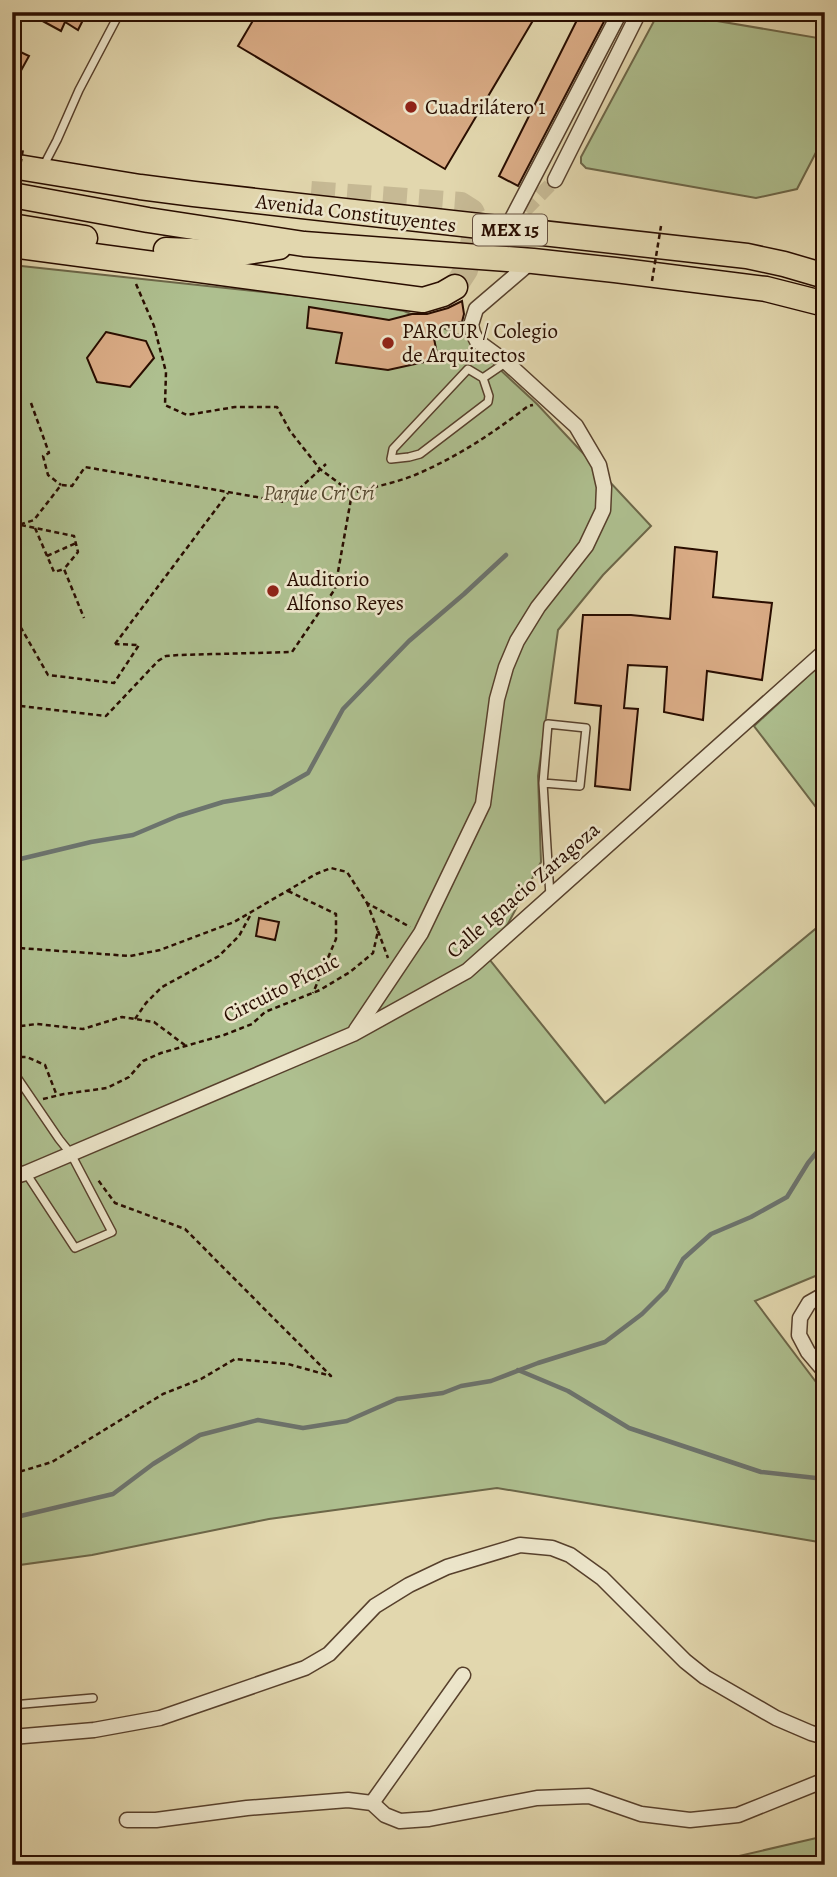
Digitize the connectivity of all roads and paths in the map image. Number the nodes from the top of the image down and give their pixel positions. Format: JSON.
{"nodes":[{"id":1,"x":120,"y":12,"type":"edge"},
{"id":2,"x":620,"y":12,"type":"edge"},
{"id":3,"x":639,"y":12,"type":"edge"},
{"id":4,"x":17,"y":157,"type":"edge"},
{"id":5,"x":41,"y":171,"type":"junction"},
{"id":6,"x":555,"y":180,"type":"tunnel mouth"},
{"id":7,"x":116,"y":183,"type":"junction"},
{"id":8,"x":311,"y":192,"type":"tunnel mouth"},
{"id":9,"x":12,"y":195,"type":"edge"},
{"id":10,"x":12,"y":214,"type":"edge"},
{"id":11,"x":12,"y":226,"type":"edge"},
{"id":12,"x":661,"y":226,"type":"dead end"},
{"id":13,"x":506,"y":230,"type":"junction"},
{"id":14,"x":304,"y":244,"type":"junction"},
{"id":15,"x":12,"y":245,"type":"edge"},
{"id":16,"x":533,"y":261,"type":"junction"},
{"id":17,"x":825,"y":276,"type":"edge"},
{"id":18,"x":652,"y":281,"type":"dead end"},
{"id":19,"x":136,"y":284,"type":"dead end"},
{"id":20,"x":455,"y":287,"type":"tunnel mouth"},
{"id":21,"x":825,"y":304,"type":"edge"},
{"id":22,"x":506,"y":362,"type":"junction"},
{"id":23,"x":484,"y":378,"type":"junction"},
{"id":24,"x":547,"y":400,"type":"junction"},
{"id":25,"x":31,"y":403,"type":"dead end"},
{"id":26,"x":326,"y":464,"type":"dead end"},
{"id":27,"x":320,"y":469,"type":"junction"},
{"id":28,"x":61,"y":485,"type":"junction"},
{"id":29,"x":228,"y":493,"type":"junction"},
{"id":30,"x":352,"y":493,"type":"junction"},
{"id":31,"x":18,"y":524,"type":"junction"},
{"id":32,"x":12,"y":527,"type":"edge"},
{"id":33,"x":35,"y":528,"type":"junction"},
{"id":34,"x":76,"y":543,"type":"junction"},
{"id":35,"x":47,"y":556,"type":"junction"},
{"id":36,"x":65,"y":569,"type":"junction"},
{"id":37,"x":12,"y":611,"type":"edge"},
{"id":38,"x":85,"y":618,"type":"dead end"},
{"id":39,"x":825,"y":650,"type":"edge"},
{"id":40,"x":12,"y":705,"type":"edge"},
{"id":41,"x":543,"y":783,"type":"junction"},
{"id":42,"x":288,"y":890,"type":"junction"},
{"id":43,"x":550,"y":895,"type":"junction"},
{"id":44,"x":367,"y":903,"type":"junction"},
{"id":45,"x":253,"y":911,"type":"junction"},
{"id":46,"x":378,"y":931,"type":"junction"},
{"id":47,"x":421,"y":933,"type":"junction"},
{"id":48,"x":12,"y":950,"type":"edge"},
{"id":49,"x":395,"y":971,"type":"junction"},
{"id":50,"x":313,"y":993,"type":"junction"},
{"id":51,"x":135,"y":1019,"type":"junction"},
{"id":52,"x":12,"y":1027,"type":"edge"},
{"id":53,"x":353,"y":1034,"type":"junction"},
{"id":54,"x":187,"y":1046,"type":"junction"},
{"id":55,"x":12,"y":1057,"type":"edge"},
{"id":56,"x":12,"y":1070,"type":"edge"},
{"id":57,"x":57,"y":1096,"type":"junction"},
{"id":58,"x":33,"y":1102,"type":"junction"},
{"id":59,"x":74,"y":1153,"type":"junction"},
{"id":60,"x":19,"y":1175,"type":"edge"},
{"id":61,"x":825,"y":1294,"type":"edge"},
{"id":62,"x":825,"y":1372,"type":"edge"},
{"id":63,"x":12,"y":1474,"type":"edge"},
{"id":64,"x":463,"y":1675,"type":"dead end"},
{"id":65,"x":93,"y":1698,"type":"dead end"},
{"id":66,"x":12,"y":1705,"type":"edge"},
{"id":67,"x":12,"y":1737,"type":"edge"},
{"id":68,"x":825,"y":1737,"type":"edge"},
{"id":69,"x":825,"y":1780,"type":"edge"},
{"id":70,"x":372,"y":1803,"type":"junction"},
{"id":71,"x":127,"y":1820,"type":"dead end"}],
"edges":[{"from":1,"to":5,"type":"lane"},
{"from":2,"to":13,"type":"street"},
{"from":3,"to":6,"type":"street"},
{"from":4,"to":5,"type":"highway","name":"Avenida Constituyentes","number":"MEX 15"},
{"from":4,"to":10,"type":"path","bridge":true},
{"from":5,"to":7,"type":"highway","name":"Avenida Constituyentes","number":"MEX 15"},
{"from":7,"to":8,"type":"highway"},
{"from":7,"to":13,"type":"highway","name":"Avenida Constituyentes","number":"MEX 15"},
{"from":9,"to":14,"type":"highway","name":"Avenida Constituyentes","number":"MEX 15"},
{"from":11,"to":14,"type":"highway"},
{"from":12,"to":18,"type":"path","bridge":true},
{"from":13,"to":17,"type":"highway","name":"Avenida Constituyentes","number":"MEX 15"},
{"from":14,"to":16,"type":"highway","name":"Avenida Constituyentes","number":"MEX 15"},
{"from":15,"to":20,"type":"highway"},
{"from":16,"to":21,"type":"highway","name":"Avenida Constituyentes","number":"MEX 15"},
{"from":16,"to":22,"type":"street"},
{"from":19,"to":27,"type":"path"},
{"from":22,"to":23,"type":"lane"},
{"from":22,"to":24,"type":"street"},
{"from":23,"to":23,"type":"lane"},
{"from":24,"to":30,"type":"path"},
{"from":24,"to":47,"type":"street"},
{"from":25,"to":28,"type":"path"},
{"from":26,"to":27,"type":"path"},
{"from":27,"to":29,"type":"path"},
{"from":27,"to":30,"type":"path"},
{"from":28,"to":29,"type":"path"},
{"from":28,"to":31,"type":"path"},
{"from":29,"to":37,"type":"path"},
{"from":30,"to":40,"type":"path"},
{"from":31,"to":32,"type":"path"},
{"from":31,"to":33,"type":"path"},
{"from":33,"to":34,"type":"path"},
{"from":33,"to":35,"type":"path"},
{"from":34,"to":35,"type":"path"},
{"from":34,"to":36,"type":"path"},
{"from":35,"to":36,"type":"path"},
{"from":36,"to":38,"type":"path"},
{"from":39,"to":43,"type":"street","name":"Calle Ignacio Zaragoza"},
{"from":41,"to":41,"type":"lane"},
{"from":41,"to":43,"type":"lane"},
{"from":42,"to":44,"type":"path"},
{"from":42,"to":45,"type":"path"},
{"from":42,"to":50,"type":"path"},
{"from":43,"to":53,"type":"street","name":"Calle Ignacio Zaragoza"},
{"from":44,"to":46,"type":"path"},
{"from":44,"to":47,"type":"path"},
{"from":45,"to":48,"type":"path"},
{"from":45,"to":51,"type":"path"},
{"from":46,"to":49,"type":"path"},
{"from":46,"to":50,"type":"path","name":"Circuito Pícnic"},
{"from":47,"to":49,"type":"street"},
{"from":49,"to":53,"type":"street"},
{"from":50,"to":54,"type":"path","name":"Circuito Pícnic"},
{"from":51,"to":52,"type":"path"},
{"from":51,"to":54,"type":"path"},
{"from":53,"to":59,"type":"street","name":"Calle Ignacio Zaragoza"},
{"from":54,"to":57,"type":"path","name":"Circuito Pícnic"},
{"from":55,"to":57,"type":"path"},
{"from":56,"to":58,"type":"lane"},
{"from":57,"to":58,"type":"path","name":"Circuito Pícnic"},
{"from":58,"to":59,"type":"lane"},
{"from":59,"to":60,"type":"street","name":"Calle Ignacio Zaragoza"},
{"from":59,"to":60,"type":"lane"},
{"from":59,"to":63,"type":"path"},
{"from":61,"to":62,"type":"street"},
{"from":64,"to":70,"type":"street"},
{"from":65,"to":66,"type":"lane"},
{"from":67,"to":68,"type":"street"},
{"from":69,"to":70,"type":"street"},
{"from":70,"to":71,"type":"street"}]}
